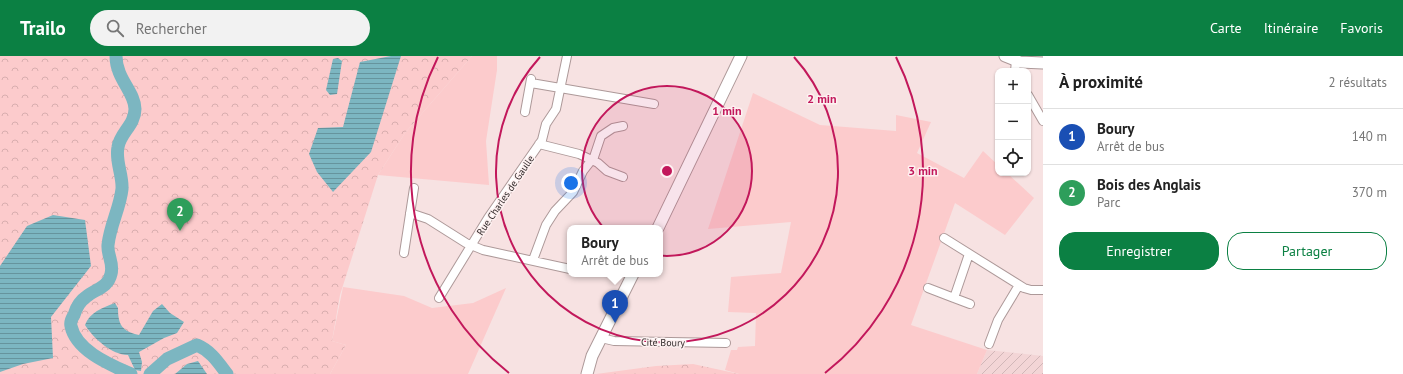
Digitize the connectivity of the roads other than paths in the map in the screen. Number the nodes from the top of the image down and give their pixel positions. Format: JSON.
{"nodes":[{"id":1,"x":567,"y":56,"type":"edge"},
{"id":2,"x":742,"y":56,"type":"edge"},
{"id":3,"x":1005,"y":56,"type":"edge"},
{"id":4,"x":1043,"y":64,"type":"edge"},
{"id":5,"x":1016,"y":66,"type":"edge"},
{"id":6,"x":560,"y":90,"type":"junction"},
{"id":7,"x":1031,"y":100,"type":"edge"},
{"id":8,"x":654,"y":104,"type":"dead end"},
{"id":9,"x":525,"y":112,"type":"dead end"},
{"id":10,"x":1043,"y":121,"type":"edge"},
{"id":11,"x":623,"y":126,"type":"dead end"},
{"id":12,"x":539,"y":144,"type":"junction"},
{"id":13,"x":591,"y":161,"type":"junction"},
{"id":14,"x":624,"y":177,"type":"dead end"},
{"id":15,"x":414,"y":188,"type":"dead end"},
{"id":16,"x":410,"y":213,"type":"junction"},
{"id":17,"x":659,"y":225,"type":"edge"},
{"id":18,"x":944,"y":238,"type":"dead end"},
{"id":19,"x":472,"y":246,"type":"junction"},
{"id":20,"x":404,"y":253,"type":"dead end"},
{"id":21,"x":969,"y":254,"type":"junction"},
{"id":22,"x":534,"y":260,"type":"junction"},
{"id":23,"x":567,"y":269,"type":"edge"},
{"id":24,"x":632,"y":277,"type":"edge"},
{"id":25,"x":1019,"y":285,"type":"junction"},
{"id":26,"x":928,"y":288,"type":"dead end"},
{"id":27,"x":1043,"y":290,"type":"edge"},
{"id":28,"x":439,"y":298,"type":"dead end"},
{"id":29,"x":954,"y":298,"type":"junction"},
{"id":30,"x":970,"y":304,"type":"dead end"},
{"id":31,"x":601,"y":338,"type":"junction"},
{"id":32,"x":726,"y":343,"type":"dead end"},
{"id":33,"x":989,"y":344,"type":"dead end"},
{"id":34,"x":588,"y":371,"type":"edge"}],
"edges":[{"from":1,"to":6,"type":"street","name":"Rue Charles de Gaulle"},
{"from":2,"to":17,"type":"street"},
{"from":3,"to":5,"type":"street"},
{"from":4,"to":5,"type":"street"},
{"from":6,"to":8,"type":"street"},
{"from":6,"to":9,"type":"street"},
{"from":6,"to":12,"type":"street","name":"Rue Charles de Gaulle"},
{"from":7,"to":10,"type":"street"},
{"from":11,"to":13,"type":"street"},
{"from":12,"to":13,"type":"street","name":"Rue Charles de Gaulle"},
{"from":12,"to":19,"type":"street","name":"Rue Charles de Gaulle"},
{"from":13,"to":14,"type":"street","name":"Rue Charles de Gaulle"},
{"from":13,"to":22,"type":"street"},
{"from":15,"to":16,"type":"street"},
{"from":16,"to":19,"type":"street","name":"Rue Charles de Gaulle"},
{"from":16,"to":20,"type":"street"},
{"from":18,"to":21,"type":"street"},
{"from":19,"to":22,"type":"street","name":"Rue Charles de Gaulle"},
{"from":19,"to":28,"type":"street","name":"Rue Charles de Gaulle"},
{"from":21,"to":25,"type":"street"},
{"from":21,"to":29,"type":"street"},
{"from":22,"to":23,"type":"street","name":"Rue Charles de Gaulle"},
{"from":24,"to":31,"type":"street"},
{"from":25,"to":27,"type":"street"},
{"from":25,"to":33,"type":"street"},
{"from":26,"to":29,"type":"street"},
{"from":29,"to":30,"type":"street"},
{"from":31,"to":32,"type":"street","name":"Cité Boury"},
{"from":31,"to":34,"type":"street"}]}
